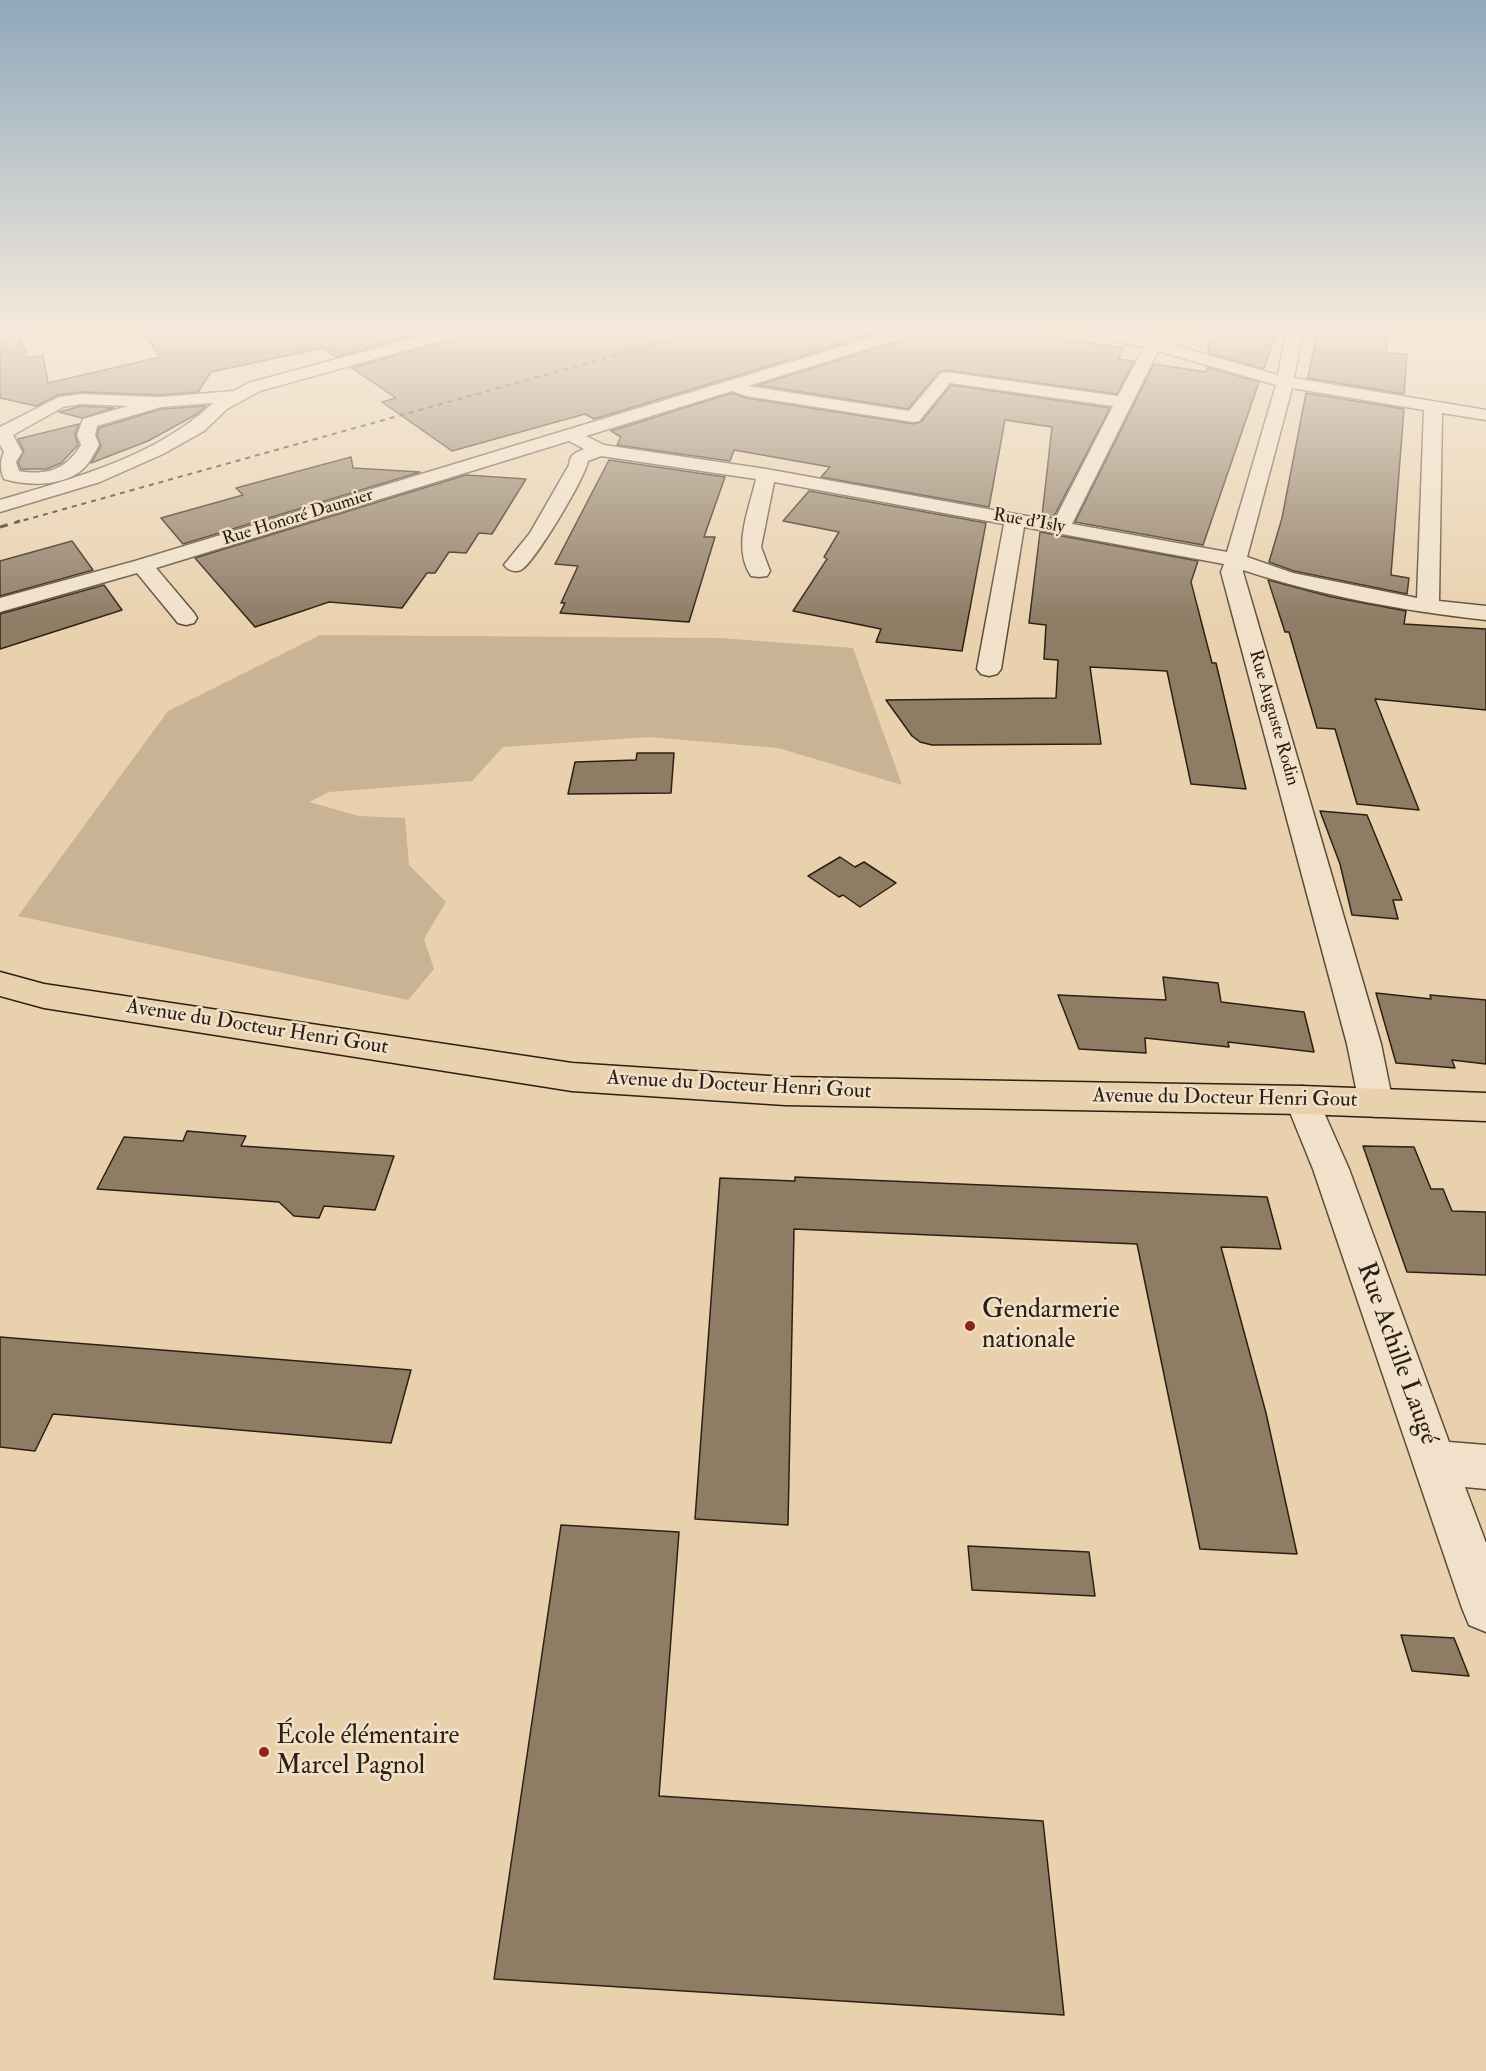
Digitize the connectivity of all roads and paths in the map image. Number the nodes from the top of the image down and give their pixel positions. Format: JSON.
{"nodes":[{"id":1,"x":9,"y":430,"type":"edge"},
{"id":2,"x":82,"y":430,"type":"edge"},
{"id":3,"x":193,"y":430,"type":"edge"},
{"id":4,"x":589,"y":430,"type":"edge"},
{"id":5,"x":1109,"y":430,"type":"edge"},
{"id":6,"x":1271,"y":430,"type":"edge"},
{"id":7,"x":1432,"y":430,"type":"edge"},
{"id":8,"x":571,"y":435,"type":"junction"},
{"id":9,"x":599,"y":450,"type":"junction"},
{"id":10,"x":540,"y":462,"type":"dead end"},
{"id":11,"x":480,"y":463,"type":"junction"},
{"id":12,"x":766,"y":475,"type":"junction"},
{"id":13,"x":0,"y":506,"type":"edge"},
{"id":14,"x":1015,"y":520,"type":"junction"},
{"id":15,"x":1060,"y":528,"type":"junction"},
{"id":16,"x":1234,"y":560,"type":"junction"},
{"id":17,"x":142,"y":565,"type":"junction"},
{"id":18,"x":515,"y":565,"type":"dead end"},
{"id":19,"x":759,"y":571,"type":"dead end"},
{"id":20,"x":0,"y":605,"type":"edge"},
{"id":21,"x":1428,"y":606,"type":"junction"},
{"id":22,"x":1486,"y":613,"type":"edge"},
{"id":23,"x":186,"y":618,"type":"dead end"},
{"id":24,"x":989,"y":669,"type":"dead end"},
{"id":25,"x":0,"y":984,"type":"edge"},
{"id":26,"x":1302,"y":1100,"type":"junction"},
{"id":27,"x":1376,"y":1103,"type":"junction"},
{"id":28,"x":1486,"y":1107,"type":"edge"},
{"id":29,"x":1434,"y":1462,"type":"junction"},
{"id":30,"x":1486,"y":1467,"type":"edge"},
{"id":31,"x":1486,"y":1608,"type":"edge"}],
"edges":[{"from":1,"to":2,"type":"street"},
{"from":3,"to":13,"type":"street"},
{"from":4,"to":8,"type":"street","name":"Rue Honoré Daumier"},
{"from":5,"to":15,"type":"street"},
{"from":6,"to":16,"type":"street","name":"Rue Auguste Rodin"},
{"from":7,"to":21,"type":"street"},
{"from":8,"to":9,"type":"street","name":"Rue d'Isly"},
{"from":8,"to":11,"type":"street","name":"Rue Honoré Daumier"},
{"from":9,"to":12,"type":"street","name":"Rue d'Isly"},
{"from":9,"to":18,"type":"street"},
{"from":10,"to":11,"type":"street"},
{"from":11,"to":17,"type":"street","name":"Rue Honoré Daumier"},
{"from":12,"to":14,"type":"street","name":"Rue d'Isly"},
{"from":12,"to":19,"type":"street"},
{"from":14,"to":15,"type":"street","name":"Rue d'Isly"},
{"from":14,"to":24,"type":"street"},
{"from":15,"to":16,"type":"street","name":"Rue d'Isly"},
{"from":16,"to":21,"type":"street","name":"Rue d'Isly"},
{"from":16,"to":27,"type":"street","name":"Rue Auguste Rodin"},
{"from":17,"to":20,"type":"street","name":"Rue Honoré Daumier"},
{"from":17,"to":23,"type":"street"},
{"from":21,"to":22,"type":"street","name":"Rue d'Isly"},
{"from":25,"to":26,"type":"main road","name":"Avenue du Docteur Henri Gout"},
{"from":26,"to":27,"type":"main road","name":"Avenue du Docteur Henri Gout"},
{"from":26,"to":29,"type":"street","name":"Rue Achille Laugé"},
{"from":27,"to":28,"type":"main road","name":"Avenue du Docteur Henri Gout"},
{"from":29,"to":30,"type":"street"},
{"from":29,"to":31,"type":"street","name":"Rue Achille Laugé"}]}
